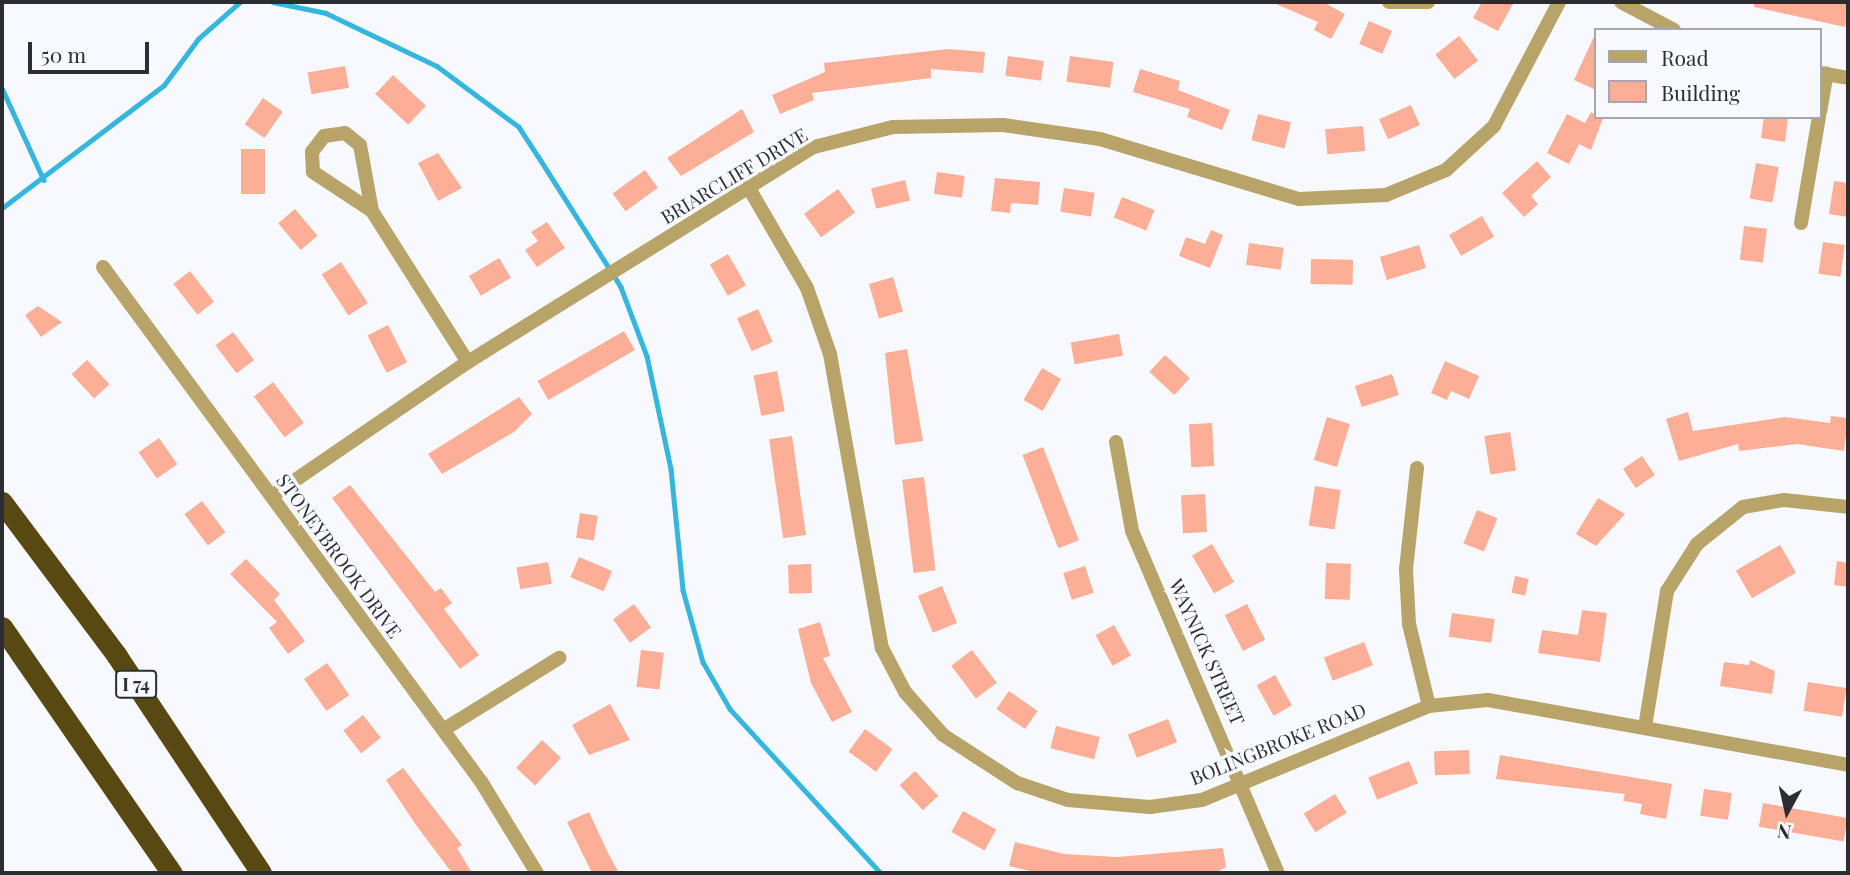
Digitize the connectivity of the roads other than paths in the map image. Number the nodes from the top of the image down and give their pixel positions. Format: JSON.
{"nodes":[{"id":1,"x":1389,"y":2,"type":"edge"},
{"id":2,"x":1428,"y":2,"type":"edge"},
{"id":3,"x":1559,"y":2,"type":"edge"},
{"id":4,"x":1621,"y":2,"type":"edge"},
{"id":5,"x":1670,"y":28,"type":"edge"},
{"id":6,"x":1824,"y":73,"type":"edge"},
{"id":7,"x":1848,"y":78,"type":"edge"},
{"id":8,"x":1822,"y":94,"type":"edge"},
{"id":9,"x":1819,"y":119,"type":"edge"},
{"id":10,"x":750,"y":190,"type":"junction"},
{"id":11,"x":372,"y":211,"type":"junction"},
{"id":12,"x":1801,"y":223,"type":"dead end"},
{"id":13,"x":103,"y":267,"type":"dead end"},
{"id":14,"x":468,"y":362,"type":"junction"},
{"id":15,"x":1116,"y":442,"type":"dead end"},
{"id":16,"x":1417,"y":468,"type":"dead end"},
{"id":17,"x":272,"y":496,"type":"junction"},
{"id":18,"x":2,"y":502,"type":"edge"},
{"id":19,"x":1848,"y":507,"type":"edge"},
{"id":20,"x":2,"y":627,"type":"edge"},
{"id":21,"x":559,"y":658,"type":"dead end"},
{"id":22,"x":1429,"y":706,"type":"junction"},
{"id":23,"x":1645,"y":727,"type":"junction"},
{"id":24,"x":443,"y":730,"type":"junction"},
{"id":25,"x":1848,"y":765,"type":"edge"},
{"id":26,"x":1244,"y":782,"type":"junction"},
{"id":27,"x":172,"y":873,"type":"edge"},
{"id":28,"x":261,"y":873,"type":"edge"},
{"id":29,"x":537,"y":873,"type":"edge"},
{"id":30,"x":1278,"y":873,"type":"edge"}],
"edges":[{"from":1,"to":2,"type":"street"},
{"from":3,"to":10,"type":"street","name":"BRIARCLIFF DRIVE"},
{"from":4,"to":5,"type":"street"},
{"from":6,"to":7,"type":"street"},
{"from":6,"to":8,"type":"street"},
{"from":9,"to":12,"type":"street"},
{"from":10,"to":14,"type":"street","name":"BRIARCLIFF DRIVE"},
{"from":10,"to":26,"type":"street","name":"BOLINGBROKE ROAD"},
{"from":11,"to":11,"type":"street"},
{"from":11,"to":14,"type":"street"},
{"from":13,"to":17,"type":"street","name":"STONEYBROOK DRIVE"},
{"from":14,"to":17,"type":"street","name":"BRIARCLIFF DRIVE"},
{"from":15,"to":26,"type":"street","name":"WAYNICK STREET"},
{"from":16,"to":22,"type":"street"},
{"from":17,"to":24,"type":"street","name":"STONEYBROOK DRIVE"},
{"from":18,"to":28,"type":"highway","number":"I 74"},
{"from":19,"to":23,"type":"street"},
{"from":20,"to":27,"type":"highway"},
{"from":21,"to":24,"type":"street"},
{"from":22,"to":23,"type":"street","name":"BOLINGBROKE ROAD"},
{"from":22,"to":26,"type":"street","name":"BOLINGBROKE ROAD"},
{"from":23,"to":25,"type":"street","name":"BOLINGBROKE ROAD"},
{"from":24,"to":29,"type":"street","name":"STONEYBROOK DRIVE"},
{"from":26,"to":30,"type":"street","name":"WAYNICK STREET"}]}
